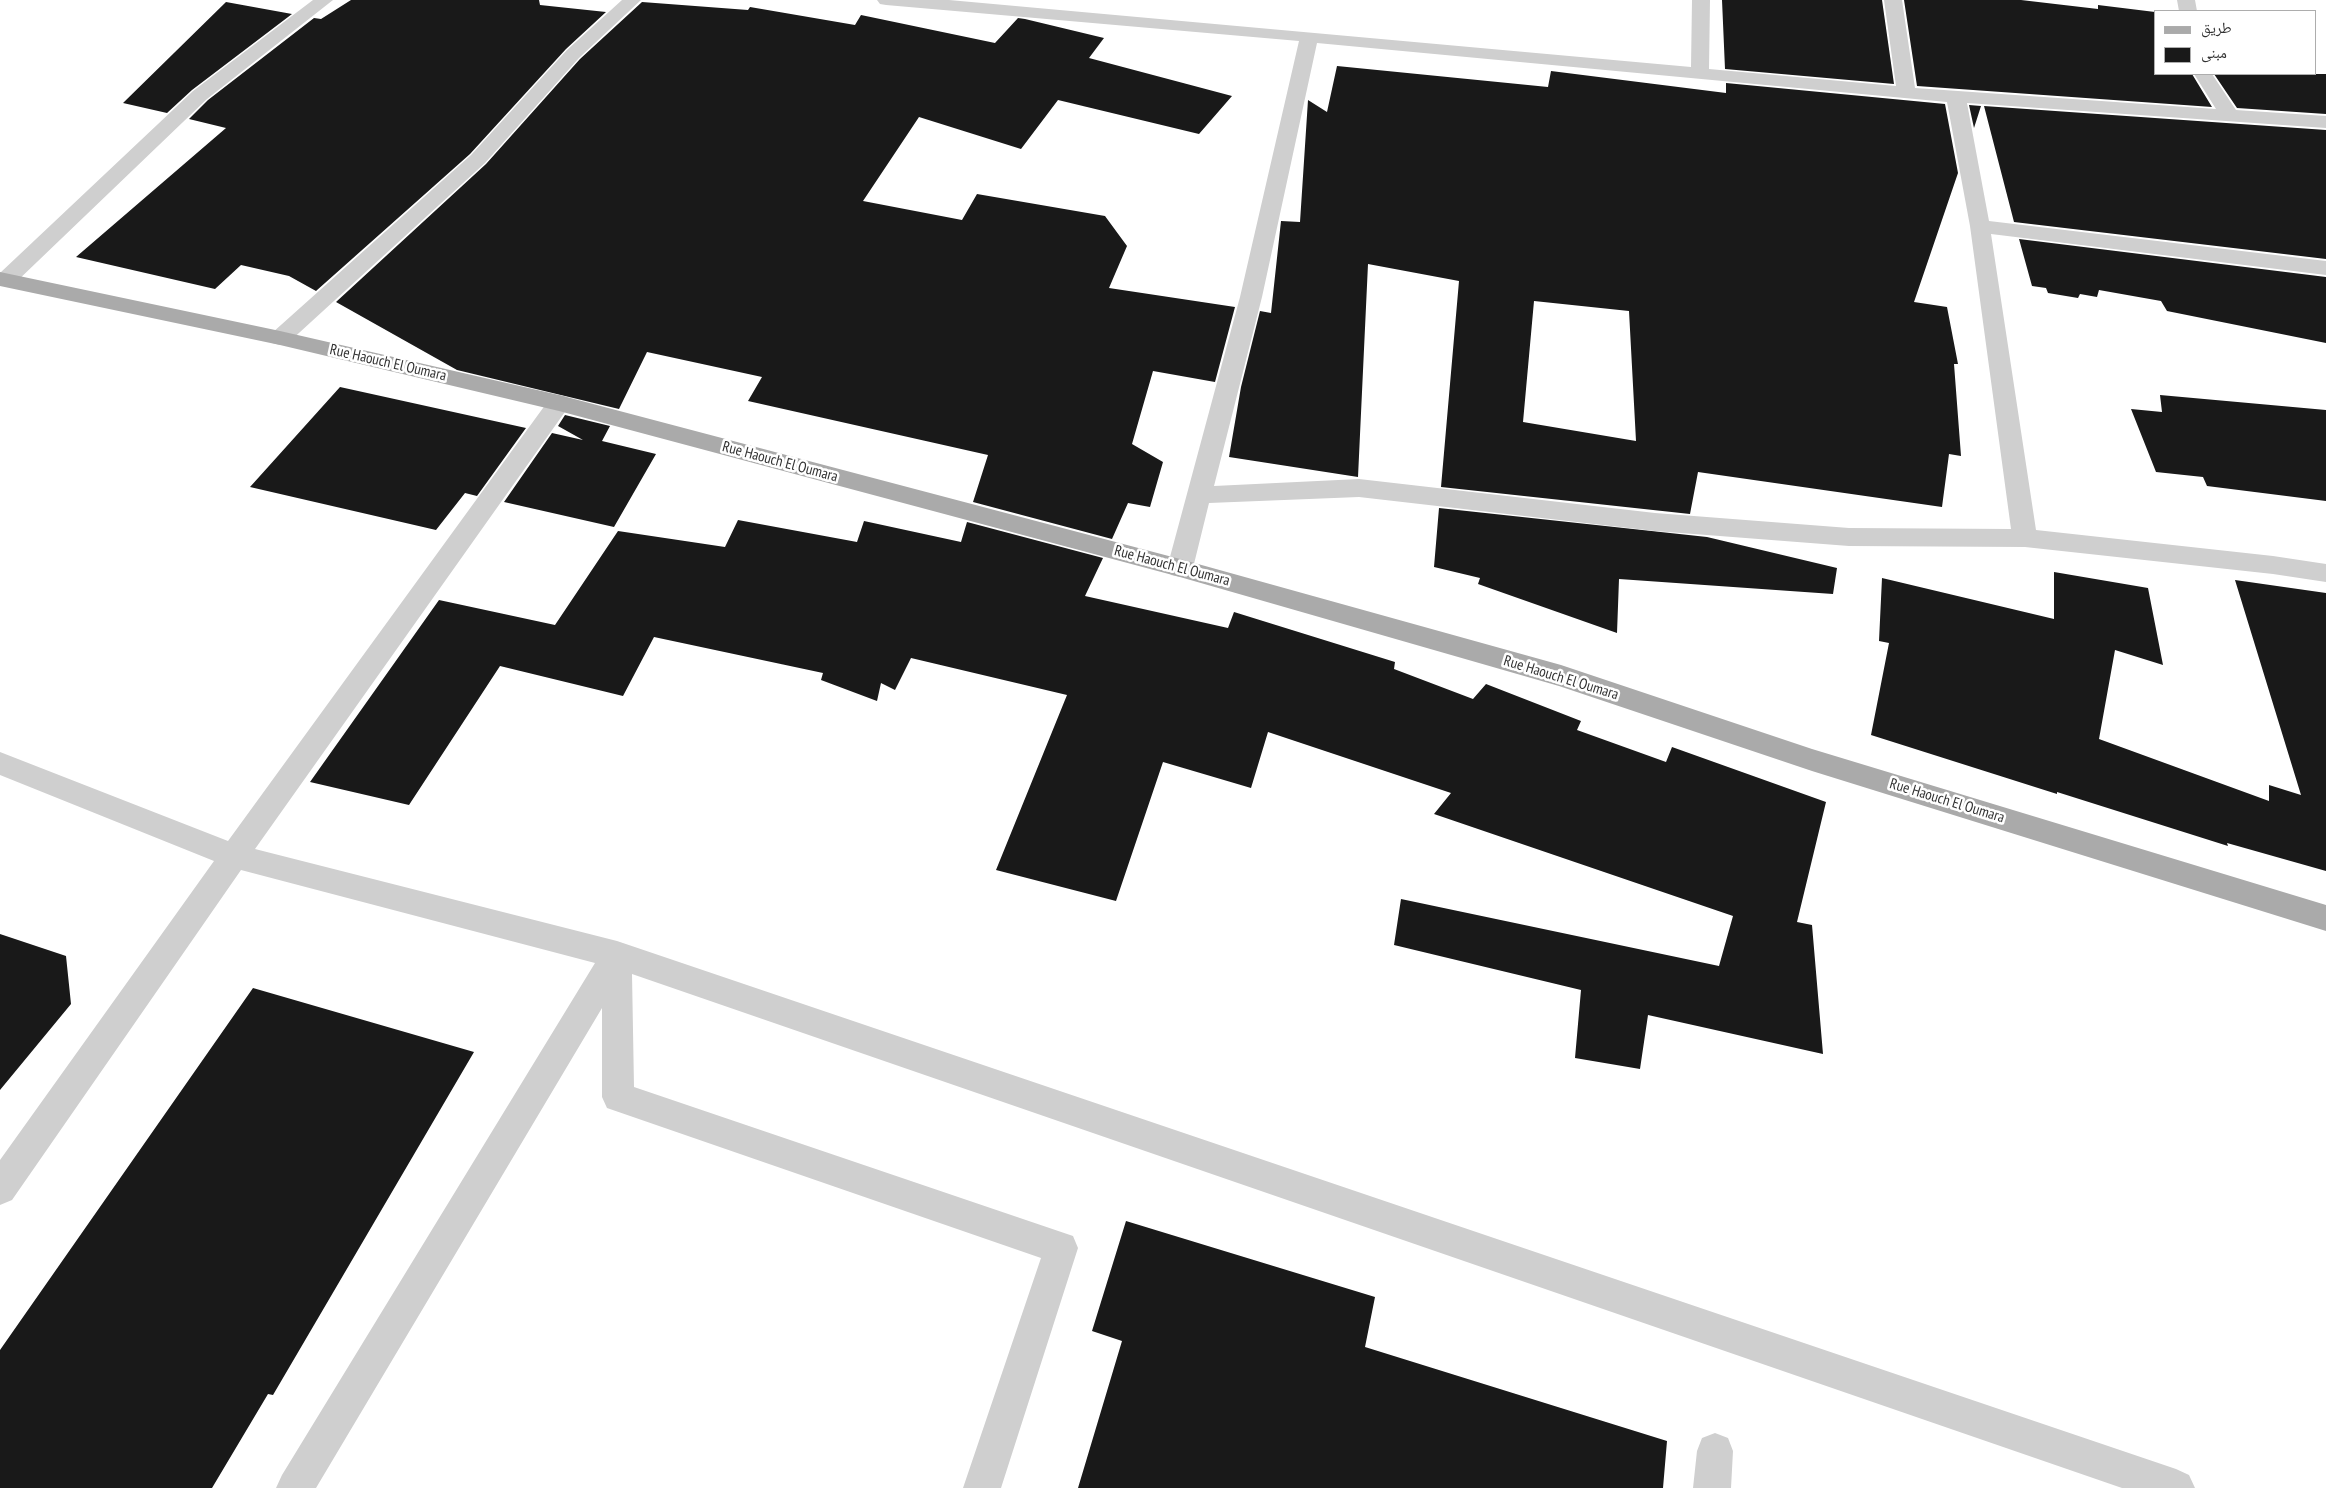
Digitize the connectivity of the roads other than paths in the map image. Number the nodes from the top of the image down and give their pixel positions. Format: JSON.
{"nodes":[{"id":1,"x":324,"y":0,"type":"edge"},
{"id":2,"x":632,"y":0,"type":"edge"},
{"id":3,"x":886,"y":0,"type":"edge"},
{"id":4,"x":1701,"y":0,"type":"edge"},
{"id":5,"x":1893,"y":0,"type":"edge"},
{"id":6,"x":1309,"y":37,"type":"junction"},
{"id":7,"x":1700,"y":74,"type":"junction"},
{"id":8,"x":2204,"y":75,"type":"edge"},
{"id":9,"x":1906,"y":92,"type":"junction"},
{"id":10,"x":1956,"y":97,"type":"junction"},
{"id":11,"x":2230,"y":115,"type":"junction"},
{"id":12,"x":2326,"y":122,"type":"edge"},
{"id":13,"x":1980,"y":226,"type":"junction"},
{"id":14,"x":2326,"y":268,"type":"edge"},
{"id":15,"x":2,"y":279,"type":"edge"},
{"id":16,"x":280,"y":338,"type":"junction"},
{"id":17,"x":559,"y":403,"type":"junction"},
{"id":18,"x":1200,"y":494,"type":"junction"},
{"id":19,"x":2025,"y":538,"type":"junction"},
{"id":20,"x":1180,"y":568,"type":"junction"},
{"id":21,"x":2326,"y":573,"type":"edge"},
{"id":22,"x":0,"y":762,"type":"edge"},
{"id":23,"x":234,"y":856,"type":"junction"},
{"id":24,"x":2326,"y":918,"type":"edge"},
{"id":25,"x":617,"y":955,"type":"junction"},
{"id":26,"x":0,"y":1188,"type":"edge"},
{"id":27,"x":1715,"y":1451,"type":"dead end"},
{"id":28,"x":295,"y":1488,"type":"edge"},
{"id":29,"x":982,"y":1488,"type":"edge"},
{"id":30,"x":1712,"y":1488,"type":"edge"},
{"id":31,"x":2176,"y":1488,"type":"edge"}],
"edges":[{"from":1,"to":15,"type":"street"},
{"from":2,"to":16,"type":"street"},
{"from":3,"to":6,"type":"street"},
{"from":4,"to":7,"type":"street"},
{"from":5,"to":9,"type":"street"},
{"from":6,"to":7,"type":"street"},
{"from":6,"to":18,"type":"street"},
{"from":7,"to":9,"type":"street"},
{"from":8,"to":11,"type":"street"},
{"from":9,"to":10,"type":"street"},
{"from":10,"to":11,"type":"street"},
{"from":10,"to":13,"type":"street"},
{"from":11,"to":12,"type":"street"},
{"from":13,"to":14,"type":"street"},
{"from":13,"to":19,"type":"street"},
{"from":15,"to":16,"type":"main road","name":"Rue Haouch El Oumara"},
{"from":16,"to":17,"type":"main road","name":"Rue Haouch El Oumara"},
{"from":17,"to":20,"type":"main road","name":"Rue Haouch El Oumara"},
{"from":17,"to":23,"type":"street"},
{"from":18,"to":19,"type":"street"},
{"from":18,"to":20,"type":"street"},
{"from":19,"to":21,"type":"street"},
{"from":20,"to":24,"type":"main road","name":"Rue Haouch El Oumara"},
{"from":22,"to":23,"type":"street"},
{"from":23,"to":25,"type":"street"},
{"from":23,"to":26,"type":"street"},
{"from":25,"to":28,"type":"street"},
{"from":25,"to":29,"type":"street"},
{"from":25,"to":31,"type":"street"},
{"from":27,"to":30,"type":"street"}]}
